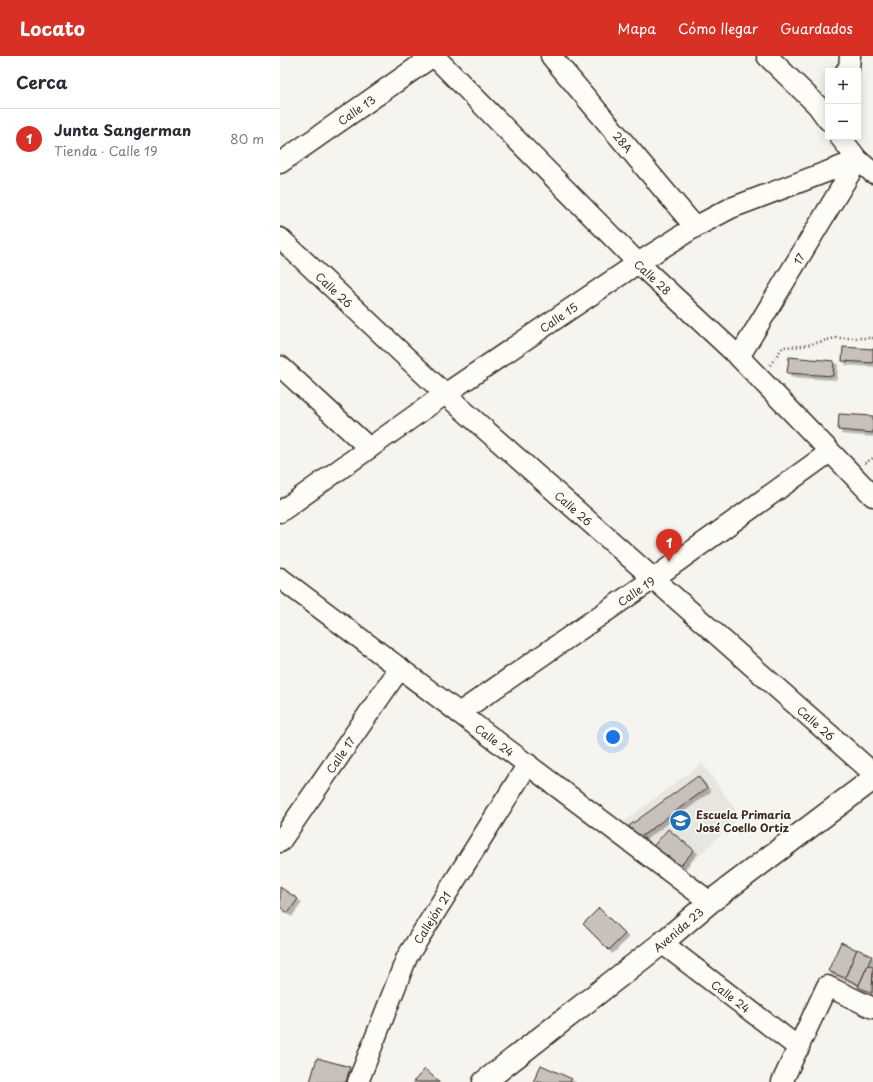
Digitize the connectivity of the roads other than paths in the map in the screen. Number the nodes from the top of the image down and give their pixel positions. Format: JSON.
{"nodes":[{"id":1,"x":434,"y":56,"type":"edge"},
{"id":2,"x":551,"y":56,"type":"edge"},
{"id":3,"x":767,"y":56,"type":"edge"},
{"id":4,"x":850,"y":56,"type":"edge"},
{"id":5,"x":849,"y":68,"type":"edge"},
{"id":6,"x":824,"y":106,"type":"edge"},
{"id":7,"x":842,"y":140,"type":"edge"},
{"id":8,"x":858,"y":160,"type":"junction"},
{"id":9,"x":280,"y":163,"type":"edge"},
{"id":10,"x":873,"y":174,"type":"edge"},
{"id":11,"x":695,"y":227,"type":"junction"},
{"id":12,"x":280,"y":238,"type":"edge"},
{"id":13,"x":638,"y":263,"type":"junction"},
{"id":14,"x":739,"y":357,"type":"junction"},
{"id":15,"x":280,"y":366,"type":"edge"},
{"id":16,"x":445,"y":394,"type":"junction"},
{"id":17,"x":368,"y":448,"type":"junction"},
{"id":18,"x":830,"y":452,"type":"junction"},
{"id":19,"x":873,"y":496,"type":"edge"},
{"id":20,"x":280,"y":512,"type":"edge"},
{"id":21,"x":280,"y":578,"type":"edge"},
{"id":22,"x":653,"y":579,"type":"junction"},
{"id":23,"x":400,"y":668,"type":"junction"},
{"id":24,"x":460,"y":713,"type":"junction"},
{"id":25,"x":528,"y":764,"type":"junction"},
{"id":26,"x":873,"y":773,"type":"edge"},
{"id":27,"x":873,"y":779,"type":"edge"},
{"id":28,"x":280,"y":842,"type":"edge"},
{"id":29,"x":710,"y":902,"type":"junction"},
{"id":30,"x":662,"y":943,"type":"junction"},
{"id":31,"x":873,"y":1008,"type":"edge"},
{"id":32,"x":799,"y":1048,"type":"junction"},
{"id":33,"x":358,"y":1082,"type":"edge"},
{"id":34,"x":484,"y":1082,"type":"edge"},
{"id":35,"x":782,"y":1082,"type":"edge"}],
"edges":[{"from":1,"to":9,"type":"street","name":"Calle 13"},
{"from":1,"to":13,"type":"street","name":"Calle 28"},
{"from":2,"to":11,"type":"street","name":"28A"},
{"from":3,"to":6,"type":"street"},
{"from":4,"to":5,"type":"street"},
{"from":7,"to":8,"type":"street"},
{"from":8,"to":10,"type":"street"},
{"from":8,"to":11,"type":"street","name":"Calle 15"},
{"from":8,"to":14,"type":"street","name":"17"},
{"from":11,"to":13,"type":"street","name":"Calle 15"},
{"from":12,"to":16,"type":"street","name":"Calle 26"},
{"from":13,"to":14,"type":"street","name":"Calle 28"},
{"from":13,"to":16,"type":"street","name":"Calle 15"},
{"from":14,"to":18,"type":"street","name":"Calle 28"},
{"from":15,"to":17,"type":"street"},
{"from":16,"to":17,"type":"street","name":"Calle 15"},
{"from":16,"to":22,"type":"street","name":"Calle 26"},
{"from":17,"to":20,"type":"street","name":"Calle 15"},
{"from":18,"to":19,"type":"street","name":"Calle 28"},
{"from":18,"to":22,"type":"street","name":"Calle 19"},
{"from":21,"to":23,"type":"street","name":"Calle 24"},
{"from":22,"to":24,"type":"street","name":"Calle 19"},
{"from":22,"to":26,"type":"street","name":"Calle 26"},
{"from":23,"to":24,"type":"street","name":"Calle 24"},
{"from":23,"to":28,"type":"street","name":"Calle 17"},
{"from":24,"to":25,"type":"street","name":"Calle 24"},
{"from":25,"to":29,"type":"street","name":"Calle 24"},
{"from":25,"to":33,"type":"street","name":"Callejón 21"},
{"from":27,"to":29,"type":"main road","name":"Avenida 23"},
{"from":29,"to":30,"type":"main road","name":"Avenida 23"},
{"from":30,"to":32,"type":"street","name":"Calle 24"},
{"from":30,"to":34,"type":"main road","name":"Avenida 23"},
{"from":31,"to":32,"type":"street"},
{"from":32,"to":35,"type":"street"}]}
